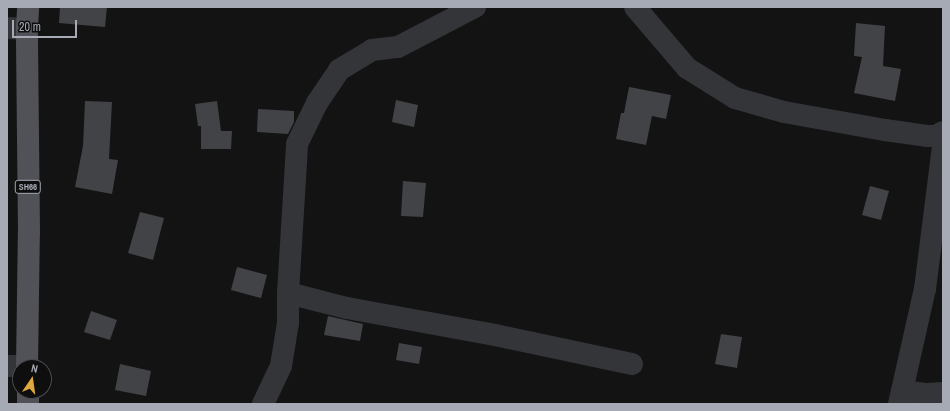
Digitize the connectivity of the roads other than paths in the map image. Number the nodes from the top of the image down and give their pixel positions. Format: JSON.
{"nodes":[{"id":1,"x":28,"y":7,"type":"edge"},
{"id":2,"x":475,"y":7,"type":"edge"},
{"id":3,"x":635,"y":7,"type":"edge"},
{"id":4,"x":17,"y":29,"type":"edge"},
{"id":5,"x":943,"y":132,"type":"edge"},
{"id":6,"x":943,"y":147,"type":"edge"},
{"id":7,"x":288,"y":292,"type":"junction"},
{"id":8,"x":21,"y":359,"type":"edge"},
{"id":9,"x":632,"y":364,"type":"dead end"},
{"id":10,"x":943,"y":393,"type":"edge"},
{"id":11,"x":901,"y":397,"type":"edge"},
{"id":12,"x":263,"y":404,"type":"edge"}],
"edges":[{"from":1,"to":4,"type":"main road","number":"SH66"},
{"from":2,"to":7,"type":"street"},
{"from":3,"to":5,"type":"street"},
{"from":4,"to":8,"type":"main road","number":"SH66"},
{"from":6,"to":11,"type":"street"},
{"from":7,"to":9,"type":"street"},
{"from":7,"to":12,"type":"street"},
{"from":10,"to":11,"type":"street"}]}
